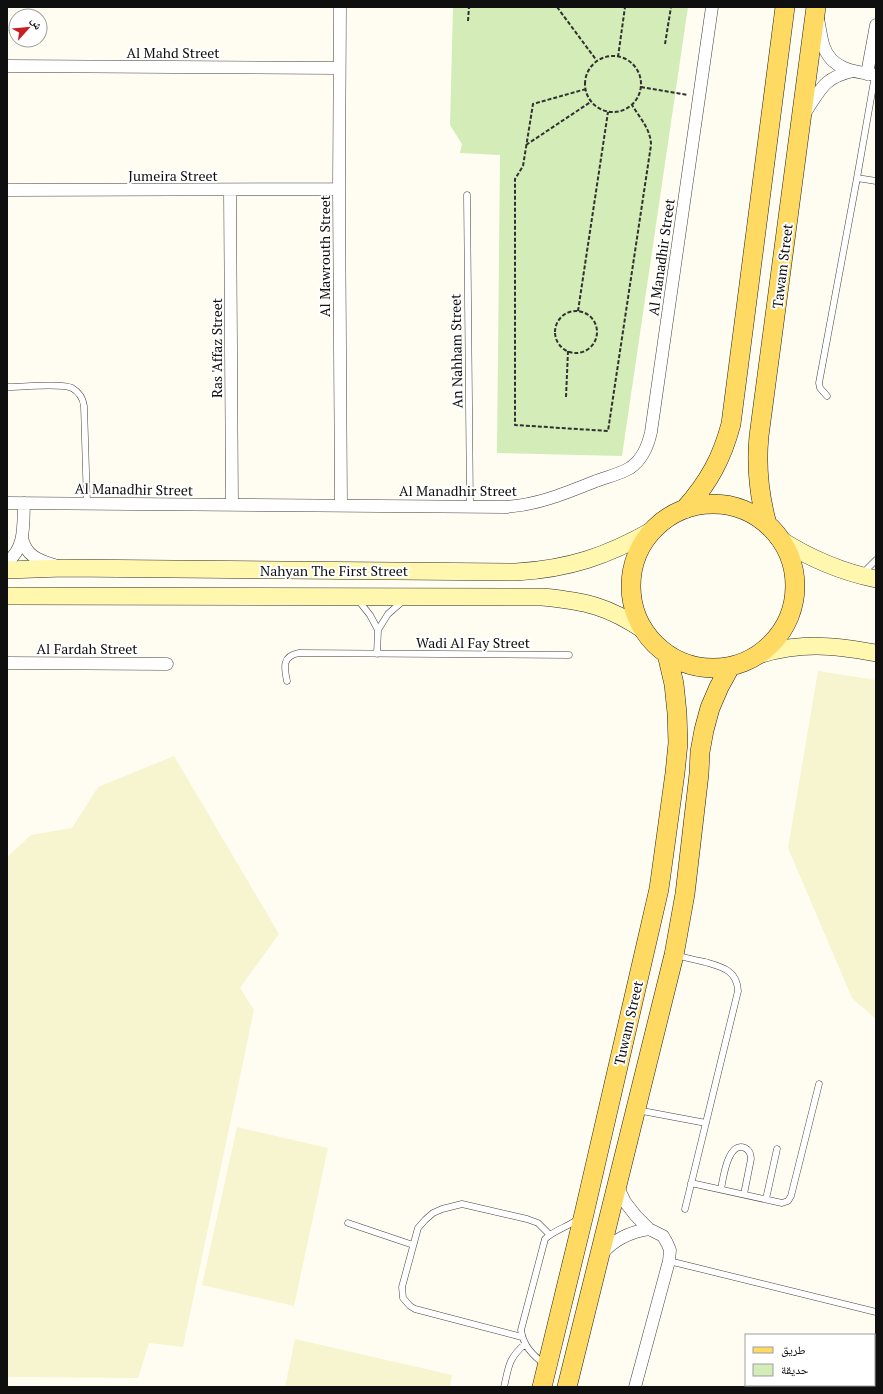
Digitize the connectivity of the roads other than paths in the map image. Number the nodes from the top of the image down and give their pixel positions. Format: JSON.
{"nodes":[{"id":1,"x":340,"y":7,"type":"edge"},
{"id":2,"x":712,"y":7,"type":"edge"},
{"id":3,"x":785,"y":7,"type":"edge"},
{"id":4,"x":816,"y":7,"type":"edge"},
{"id":5,"x":876,"y":26,"type":"edge"},
{"id":6,"x":7,"y":66,"type":"edge"},
{"id":7,"x":339,"y":68,"type":"junction"},
{"id":8,"x":853,"y":71,"type":"junction"},
{"id":9,"x":873,"y":75,"type":"edge"},
{"id":10,"x":801,"y":119,"type":"junction"},
{"id":11,"x":857,"y":178,"type":"junction"},
{"id":12,"x":876,"y":181,"type":"edge"},
{"id":13,"x":339,"y":189,"type":"junction"},
{"id":14,"x":7,"y":190,"type":"edge"},
{"id":15,"x":230,"y":190,"type":"junction"},
{"id":16,"x":467,"y":195,"type":"dead end"},
{"id":17,"x":7,"y":387,"type":"edge"},
{"id":18,"x":827,"y":396,"type":"dead end"},
{"id":19,"x":7,"y":503,"type":"edge"},
{"id":20,"x":24,"y":503,"type":"junction"},
{"id":21,"x":87,"y":504,"type":"junction"},
{"id":22,"x":232,"y":505,"type":"junction"},
{"id":23,"x":341,"y":505,"type":"junction"},
{"id":24,"x":470,"y":506,"type":"junction"},
{"id":25,"x":685,"y":509,"type":"junction"},
{"id":26,"x":767,"y":524,"type":"junction"},
{"id":27,"x":653,"y":530,"type":"junction"},
{"id":28,"x":22,"y":538,"type":"junction"},
{"id":29,"x":781,"y":540,"type":"junction"},
{"id":30,"x":876,"y":560,"type":"edge"},
{"id":31,"x":7,"y":562,"type":"edge"},
{"id":32,"x":63,"y":568,"type":"junction"},
{"id":33,"x":7,"y":570,"type":"edge"},
{"id":34,"x":868,"y":578,"type":"edge"},
{"id":35,"x":7,"y":596,"type":"edge"},
{"id":36,"x":353,"y":596,"type":"junction"},
{"id":37,"x":411,"y":596,"type":"junction"},
{"id":38,"x":378,"y":630,"type":"junction"},
{"id":39,"x":645,"y":632,"type":"junction"},
{"id":40,"x":876,"y":653,"type":"edge"},
{"id":41,"x":377,"y":654,"type":"junction"},
{"id":42,"x":667,"y":654,"type":"junction"},
{"id":43,"x":569,"y":655,"type":"dead end"},
{"id":44,"x":758,"y":655,"type":"junction"},
{"id":45,"x":7,"y":663,"type":"edge"},
{"id":46,"x":167,"y":664,"type":"dead end"},
{"id":47,"x":730,"y":667,"type":"junction"},
{"id":48,"x":287,"y":681,"type":"dead end"},
{"id":49,"x":674,"y":954,"type":"junction"},
{"id":50,"x":819,"y":1084,"type":"dead end"},
{"id":51,"x":635,"y":1110,"type":"junction"},
{"id":52,"x":706,"y":1123,"type":"junction"},
{"id":53,"x":777,"y":1150,"type":"dead end"},
{"id":54,"x":691,"y":1183,"type":"junction"},
{"id":55,"x":617,"y":1185,"type":"junction"},
{"id":56,"x":721,"y":1189,"type":"junction"},
{"id":57,"x":744,"y":1194,"type":"junction"},
{"id":58,"x":766,"y":1199,"type":"junction"},
{"id":59,"x":685,"y":1209,"type":"dead end"},
{"id":60,"x":584,"y":1214,"type":"junction"},
{"id":61,"x":348,"y":1223,"type":"dead end"},
{"id":62,"x":649,"y":1229,"type":"junction"},
{"id":63,"x":550,"y":1235,"type":"junction"},
{"id":64,"x":413,"y":1245,"type":"junction"},
{"id":65,"x":600,"y":1256,"type":"junction"},
{"id":66,"x":669,"y":1261,"type":"junction"},
{"id":67,"x":876,"y":1312,"type":"edge"},
{"id":68,"x":522,"y":1337,"type":"junction"},
{"id":69,"x":525,"y":1344,"type":"junction"},
{"id":70,"x":547,"y":1366,"type":"junction"},
{"id":71,"x":504,"y":1387,"type":"edge"},
{"id":72,"x":542,"y":1387,"type":"edge"},
{"id":73,"x":567,"y":1387,"type":"edge"},
{"id":74,"x":635,"y":1387,"type":"edge"}],
"edges":[{"from":1,"to":7,"type":"street","name":"Al Mawrouth Street"},
{"from":2,"to":24,"type":"street","name":"Al Manadhir Street"},
{"from":3,"to":25,"type":"main road"},
{"from":4,"to":8,"type":"street"},
{"from":4,"to":10,"type":"main road","name":"Tawam Street"},
{"from":5,"to":9,"type":"street"},
{"from":6,"to":7,"type":"street","name":"Al Mahd Street"},
{"from":7,"to":13,"type":"street","name":"Al Mawrouth Street"},
{"from":8,"to":9,"type":"street"},
{"from":8,"to":10,"type":"street"},
{"from":9,"to":11,"type":"lane"},
{"from":10,"to":26,"type":"main road","name":"Tawam Street"},
{"from":11,"to":12,"type":"lane"},
{"from":11,"to":18,"type":"lane"},
{"from":13,"to":15,"type":"street","name":"Jumeira Street"},
{"from":13,"to":23,"type":"street","name":"Al Mawrouth Street"},
{"from":14,"to":15,"type":"street","name":"Jumeira Street"},
{"from":15,"to":22,"type":"street","name":"Ras 'Affaz Street"},
{"from":16,"to":24,"type":"lane","name":"An Nahham Street"},
{"from":17,"to":21,"type":"lane"},
{"from":19,"to":20,"type":"street","name":"Al Manadhir Street"},
{"from":20,"to":21,"type":"street","name":"Al Manadhir Street"},
{"from":20,"to":28,"type":"street"},
{"from":21,"to":22,"type":"street","name":"Al Manadhir Street"},
{"from":22,"to":23,"type":"street","name":"Al Manadhir Street"},
{"from":23,"to":24,"type":"street","name":"Al Manadhir Street"},
{"from":25,"to":26,"type":"main road"},
{"from":25,"to":27,"type":"main road"},
{"from":26,"to":29,"type":"main road"},
{"from":27,"to":32,"type":"main road","name":"Nahyan The First Street"},
{"from":27,"to":39,"type":"main road"},
{"from":28,"to":31,"type":"street"},
{"from":28,"to":32,"type":"street"},
{"from":29,"to":34,"type":"main road"},
{"from":29,"to":44,"type":"main road"},
{"from":30,"to":34,"type":"lane"},
{"from":32,"to":33,"type":"main road","name":"Nahyan The First Street"},
{"from":35,"to":36,"type":"main road","name":"Nahyan The First Street"},
{"from":36,"to":37,"type":"main road","name":"Nahyan The First Street"},
{"from":36,"to":38,"type":"lane"},
{"from":37,"to":38,"type":"lane"},
{"from":37,"to":39,"type":"main road","name":"Nahyan The First Street"},
{"from":38,"to":41,"type":"lane"},
{"from":39,"to":42,"type":"main road"},
{"from":40,"to":44,"type":"main road"},
{"from":41,"to":43,"type":"lane","name":"Wadi Al Fay Street"},
{"from":41,"to":48,"type":"lane","name":"Wadi Al Fay Street"},
{"from":42,"to":47,"type":"main road"},
{"from":42,"to":60,"type":"main road","name":"Tuwam Street"},
{"from":44,"to":47,"type":"main road"},
{"from":45,"to":46,"type":"street","name":"Al Fardah Street"},
{"from":47,"to":49,"type":"main road","name":"Tuwam Street"},
{"from":49,"to":51,"type":"main road","name":"Tuwam Street"},
{"from":49,"to":52,"type":"lane"},
{"from":50,"to":58,"type":"lane"},
{"from":51,"to":52,"type":"lane"},
{"from":51,"to":55,"type":"main road","name":"Tuwam Street"},
{"from":52,"to":54,"type":"lane"},
{"from":53,"to":58,"type":"lane"},
{"from":54,"to":56,"type":"lane"},
{"from":54,"to":59,"type":"lane"},
{"from":55,"to":62,"type":"street"},
{"from":55,"to":65,"type":"main road","name":"Tuwam Street"},
{"from":56,"to":57,"type":"lane"},
{"from":56,"to":57,"type":"lane"},
{"from":57,"to":58,"type":"lane"},
{"from":60,"to":63,"type":"lane"},
{"from":60,"to":70,"type":"main road","name":"Tuwam Street"},
{"from":61,"to":64,"type":"lane"},
{"from":62,"to":65,"type":"street"},
{"from":62,"to":66,"type":"street"},
{"from":63,"to":64,"type":"lane"},
{"from":63,"to":68,"type":"lane"},
{"from":64,"to":68,"type":"lane"},
{"from":65,"to":73,"type":"main road","name":"Tuwam Street"},
{"from":66,"to":67,"type":"lane"},
{"from":66,"to":74,"type":"street"},
{"from":68,"to":69,"type":"lane"},
{"from":69,"to":70,"type":"lane"},
{"from":69,"to":71,"type":"lane"},
{"from":70,"to":72,"type":"main road","name":"Tuwam Street"}]}
